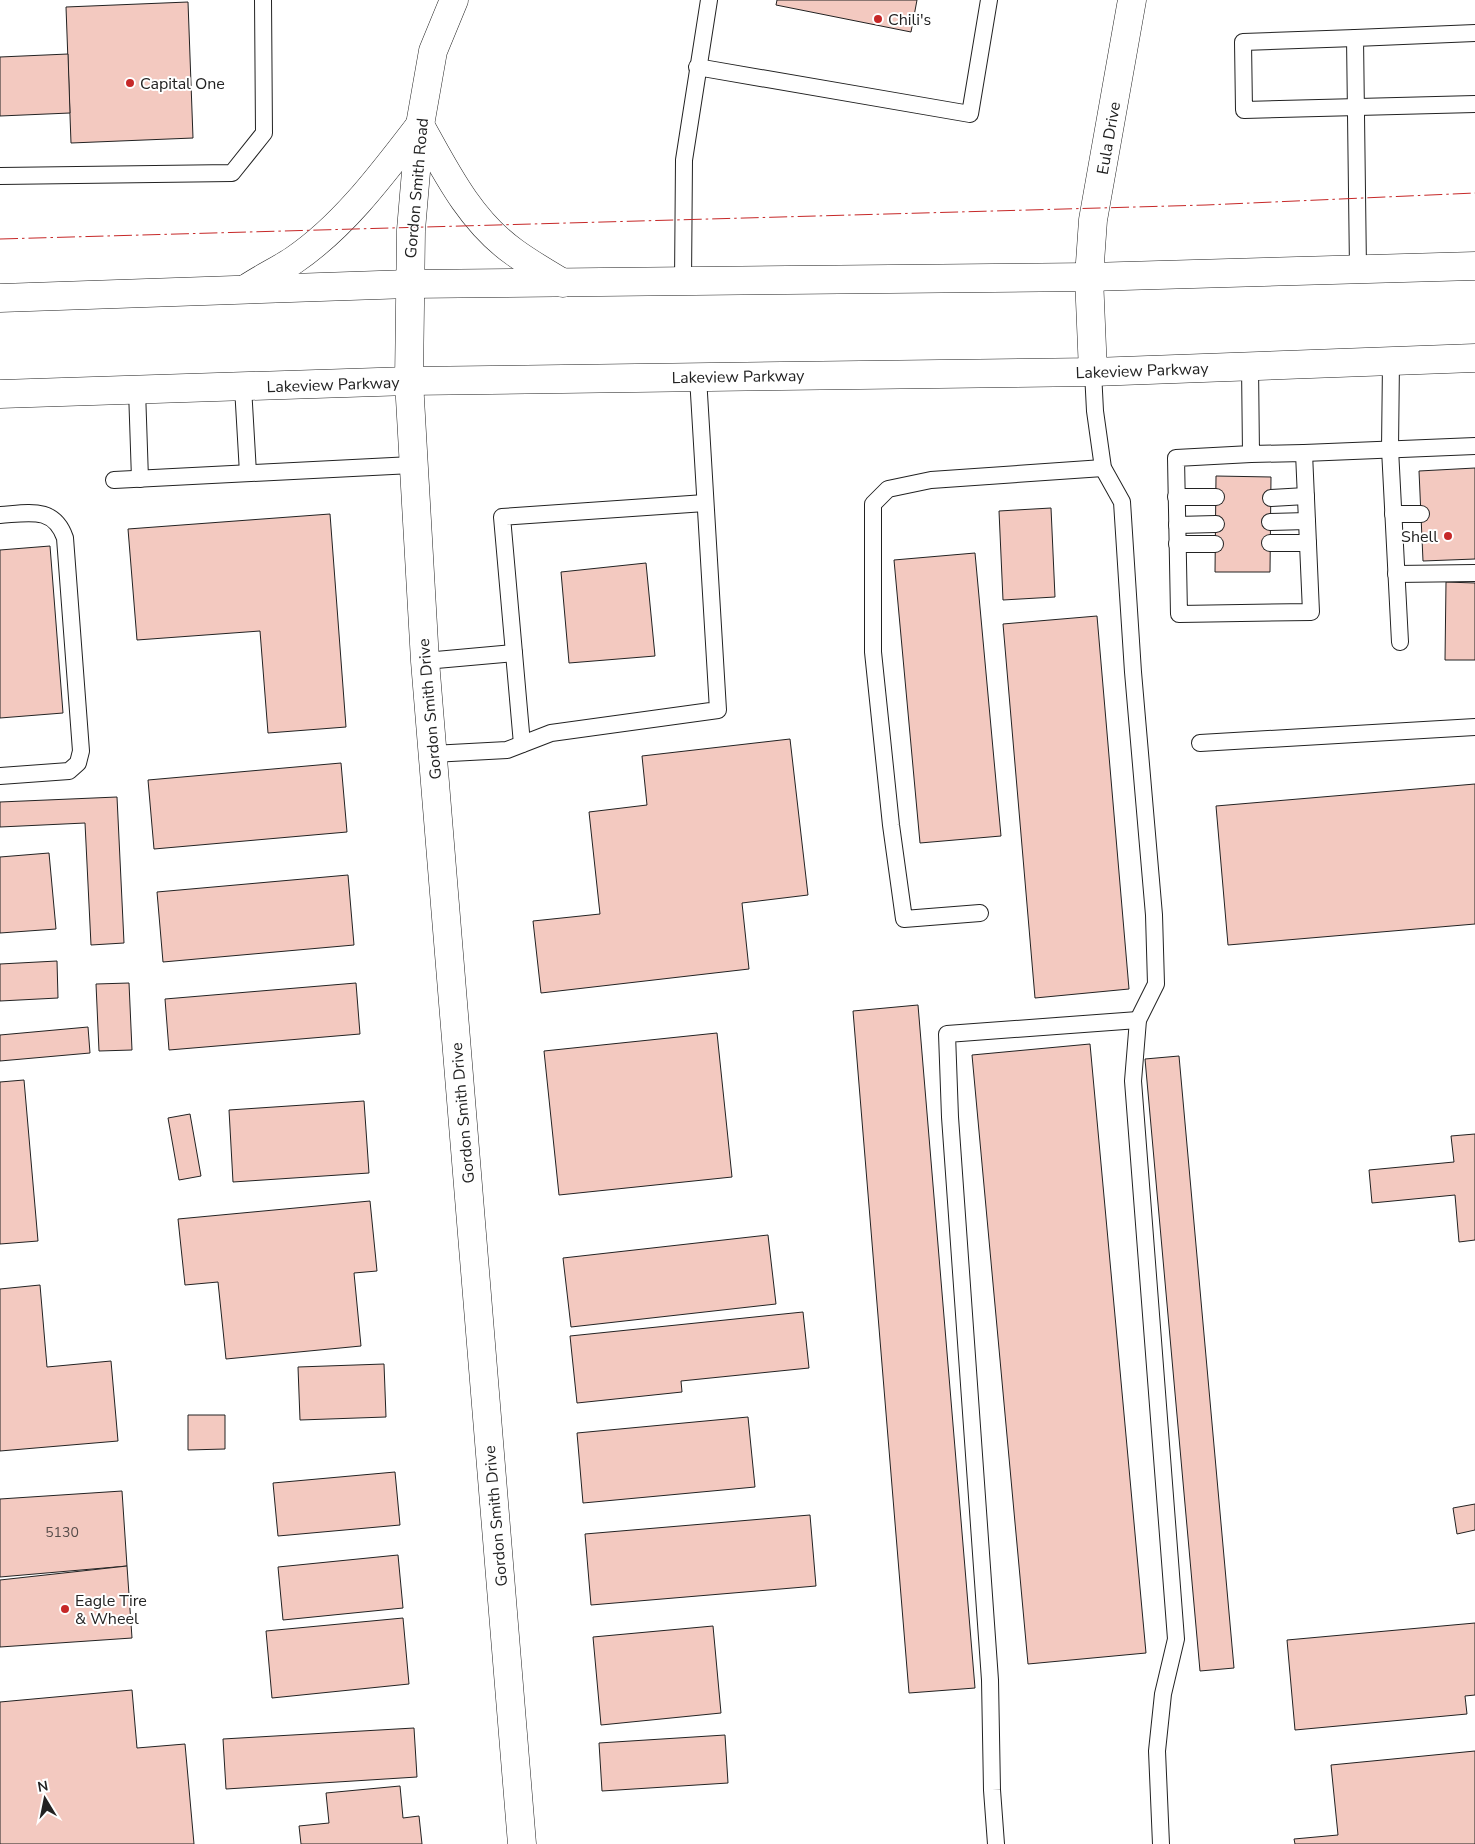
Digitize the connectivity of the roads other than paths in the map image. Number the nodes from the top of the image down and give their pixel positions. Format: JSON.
{"nodes":[{"id":1,"x":263,"y":0,"type":"edge"},
{"id":2,"x":454,"y":0,"type":"edge"},
{"id":3,"x":709,"y":0,"type":"edge"},
{"id":4,"x":990,"y":0,"type":"edge"},
{"id":5,"x":1132,"y":0,"type":"edge"},
{"id":6,"x":1475,"y":33,"type":"edge"},
{"id":7,"x":1355,"y":38,"type":"junction"},
{"id":8,"x":697,"y":66,"type":"junction"},
{"id":9,"x":1475,"y":104,"type":"edge"},
{"id":10,"x":1356,"y":108,"type":"junction"},
{"id":11,"x":420,"y":125,"type":"junction"},
{"id":12,"x":0,"y":176,"type":"edge"},
{"id":13,"x":1475,"y":266,"type":"edge"},
{"id":14,"x":1358,"y":269,"type":"junction"},
{"id":15,"x":1090,"y":277,"type":"junction"},
{"id":16,"x":683,"y":282,"type":"junction"},
{"id":17,"x":563,"y":283,"type":"junction"},
{"id":18,"x":409,"y":284,"type":"junction"},
{"id":19,"x":246,"y":288,"type":"junction"},
{"id":20,"x":0,"y":298,"type":"edge"},
{"id":21,"x":1475,"y":358,"type":"edge"},
{"id":22,"x":1391,"y":362,"type":"junction"},
{"id":23,"x":1250,"y":366,"type":"junction"},
{"id":24,"x":1093,"y":372,"type":"junction"},
{"id":25,"x":698,"y":377,"type":"junction"},
{"id":26,"x":409,"y":381,"type":"junction"},
{"id":27,"x":243,"y":388,"type":"junction"},
{"id":28,"x":137,"y":390,"type":"junction"},
{"id":29,"x":0,"y":394,"type":"edge"},
{"id":30,"x":1475,"y":446,"type":"edge"},
{"id":31,"x":1390,"y":449,"type":"junction"},
{"id":32,"x":1304,"y":453,"type":"junction"},
{"id":33,"x":1251,"y":454,"type":"junction"},
{"id":34,"x":412,"y":465,"type":"junction"},
{"id":35,"x":1103,"y":468,"type":"junction"},
{"id":36,"x":248,"y":473,"type":"junction"},
{"id":37,"x":140,"y":479,"type":"junction"},
{"id":38,"x":114,"y":480,"type":"dead end"},
{"id":39,"x":1306,"y":496,"type":"junction"},
{"id":40,"x":1176,"y":497,"type":"junction"},
{"id":41,"x":1216,"y":497,"type":"dead end"},
{"id":42,"x":1271,"y":498,"type":"dead end"},
{"id":43,"x":705,"y":503,"type":"junction"},
{"id":44,"x":1394,"y":514,"type":"junction"},
{"id":45,"x":1421,"y":514,"type":"dead end"},
{"id":46,"x":0,"y":515,"type":"edge"},
{"id":47,"x":1307,"y":521,"type":"junction"},
{"id":48,"x":1270,"y":522,"type":"dead end"},
{"id":49,"x":1216,"y":524,"type":"dead end"},
{"id":50,"x":1177,"y":525,"type":"junction"},
{"id":51,"x":1270,"y":543,"type":"dead end"},
{"id":52,"x":1178,"y":544,"type":"junction"},
{"id":53,"x":1215,"y":544,"type":"dead end"},
{"id":54,"x":1308,"y":544,"type":"junction"},
{"id":55,"x":1475,"y":573,"type":"edge"},
{"id":56,"x":1396,"y":574,"type":"junction"},
{"id":57,"x":1400,"y":642,"type":"dead end"},
{"id":58,"x":514,"y":653,"type":"junction"},
{"id":59,"x":425,"y":661,"type":"junction"},
{"id":60,"x":1475,"y":727,"type":"edge"},
{"id":61,"x":1200,"y":743,"type":"dead end"},
{"id":62,"x":522,"y":744,"type":"junction"},
{"id":63,"x":432,"y":754,"type":"junction"},
{"id":64,"x":0,"y":776,"type":"edge"},
{"id":65,"x":980,"y":913,"type":"dead end"},
{"id":66,"x":1138,"y":1020,"type":"junction"},
{"id":67,"x":522,"y":1844,"type":"edge"},
{"id":68,"x":996,"y":1844,"type":"edge"},
{"id":69,"x":1162,"y":1844,"type":"edge"}],
"edges":[{"from":1,"to":12,"type":"lane"},
{"from":2,"to":11,"type":"main road","name":"Gordon Smith Road"},
{"from":3,"to":8,"type":"lane"},
{"from":4,"to":8,"type":"lane"},
{"from":5,"to":15,"type":"main road","name":"Eula Drive"},
{"from":6,"to":7,"type":"lane"},
{"from":7,"to":10,"type":"lane"},
{"from":7,"to":10,"type":"lane"},
{"from":8,"to":16,"type":"lane"},
{"from":9,"to":10,"type":"lane"},
{"from":10,"to":14,"type":"lane"},
{"from":11,"to":17,"type":"main road"},
{"from":11,"to":18,"type":"main road","name":"Gordon Smith Road"},
{"from":11,"to":19,"type":"main road"},
{"from":13,"to":14,"type":"main road"},
{"from":14,"to":15,"type":"main road"},
{"from":15,"to":16,"type":"main road"},
{"from":15,"to":24,"type":"main road","name":"Eula Drive"},
{"from":16,"to":17,"type":"main road"},
{"from":17,"to":18,"type":"main road"},
{"from":18,"to":19,"type":"main road"},
{"from":18,"to":26,"type":"main road","name":"Gordon Smith Road"},
{"from":19,"to":20,"type":"main road"},
{"from":21,"to":22,"type":"main road","name":"Lakeview Parkway"},
{"from":22,"to":23,"type":"main road","name":"Lakeview Parkway"},
{"from":22,"to":31,"type":"lane"},
{"from":23,"to":24,"type":"main road","name":"Lakeview Parkway"},
{"from":23,"to":33,"type":"lane"},
{"from":24,"to":25,"type":"main road","name":"Lakeview Parkway"},
{"from":24,"to":35,"type":"lane"},
{"from":25,"to":26,"type":"main road","name":"Lakeview Parkway"},
{"from":25,"to":43,"type":"lane"},
{"from":26,"to":27,"type":"main road","name":"Lakeview Parkway"},
{"from":26,"to":34,"type":"main road","name":"Gordon Smith Drive"},
{"from":27,"to":28,"type":"main road","name":"Lakeview Parkway"},
{"from":27,"to":36,"type":"lane"},
{"from":28,"to":29,"type":"main road","name":"Lakeview Parkway"},
{"from":28,"to":37,"type":"lane"},
{"from":30,"to":31,"type":"lane"},
{"from":31,"to":32,"type":"lane"},
{"from":31,"to":44,"type":"lane"},
{"from":32,"to":33,"type":"lane"},
{"from":32,"to":39,"type":"lane"},
{"from":33,"to":40,"type":"lane"},
{"from":34,"to":36,"type":"lane"},
{"from":34,"to":59,"type":"main road","name":"Gordon Smith Drive"},
{"from":35,"to":65,"type":"lane"},
{"from":35,"to":66,"type":"lane"},
{"from":36,"to":37,"type":"lane"},
{"from":37,"to":38,"type":"lane"},
{"from":39,"to":42,"type":"lane"},
{"from":39,"to":47,"type":"lane"},
{"from":40,"to":41,"type":"lane"},
{"from":40,"to":50,"type":"lane"},
{"from":43,"to":58,"type":"lane"},
{"from":43,"to":62,"type":"lane"},
{"from":44,"to":45,"type":"lane"},
{"from":44,"to":56,"type":"lane"},
{"from":46,"to":64,"type":"lane"},
{"from":47,"to":48,"type":"lane"},
{"from":47,"to":54,"type":"lane"},
{"from":49,"to":50,"type":"lane"},
{"from":50,"to":52,"type":"lane"},
{"from":51,"to":54,"type":"lane"},
{"from":52,"to":53,"type":"lane"},
{"from":52,"to":54,"type":"lane"},
{"from":55,"to":56,"type":"lane"},
{"from":56,"to":57,"type":"lane"},
{"from":58,"to":59,"type":"lane"},
{"from":58,"to":62,"type":"lane"},
{"from":59,"to":63,"type":"main road","name":"Gordon Smith Drive"},
{"from":60,"to":61,"type":"lane"},
{"from":62,"to":63,"type":"lane"},
{"from":63,"to":67,"type":"main road","name":"Gordon Smith Drive"},
{"from":66,"to":68,"type":"lane"},
{"from":66,"to":69,"type":"lane"}]}
